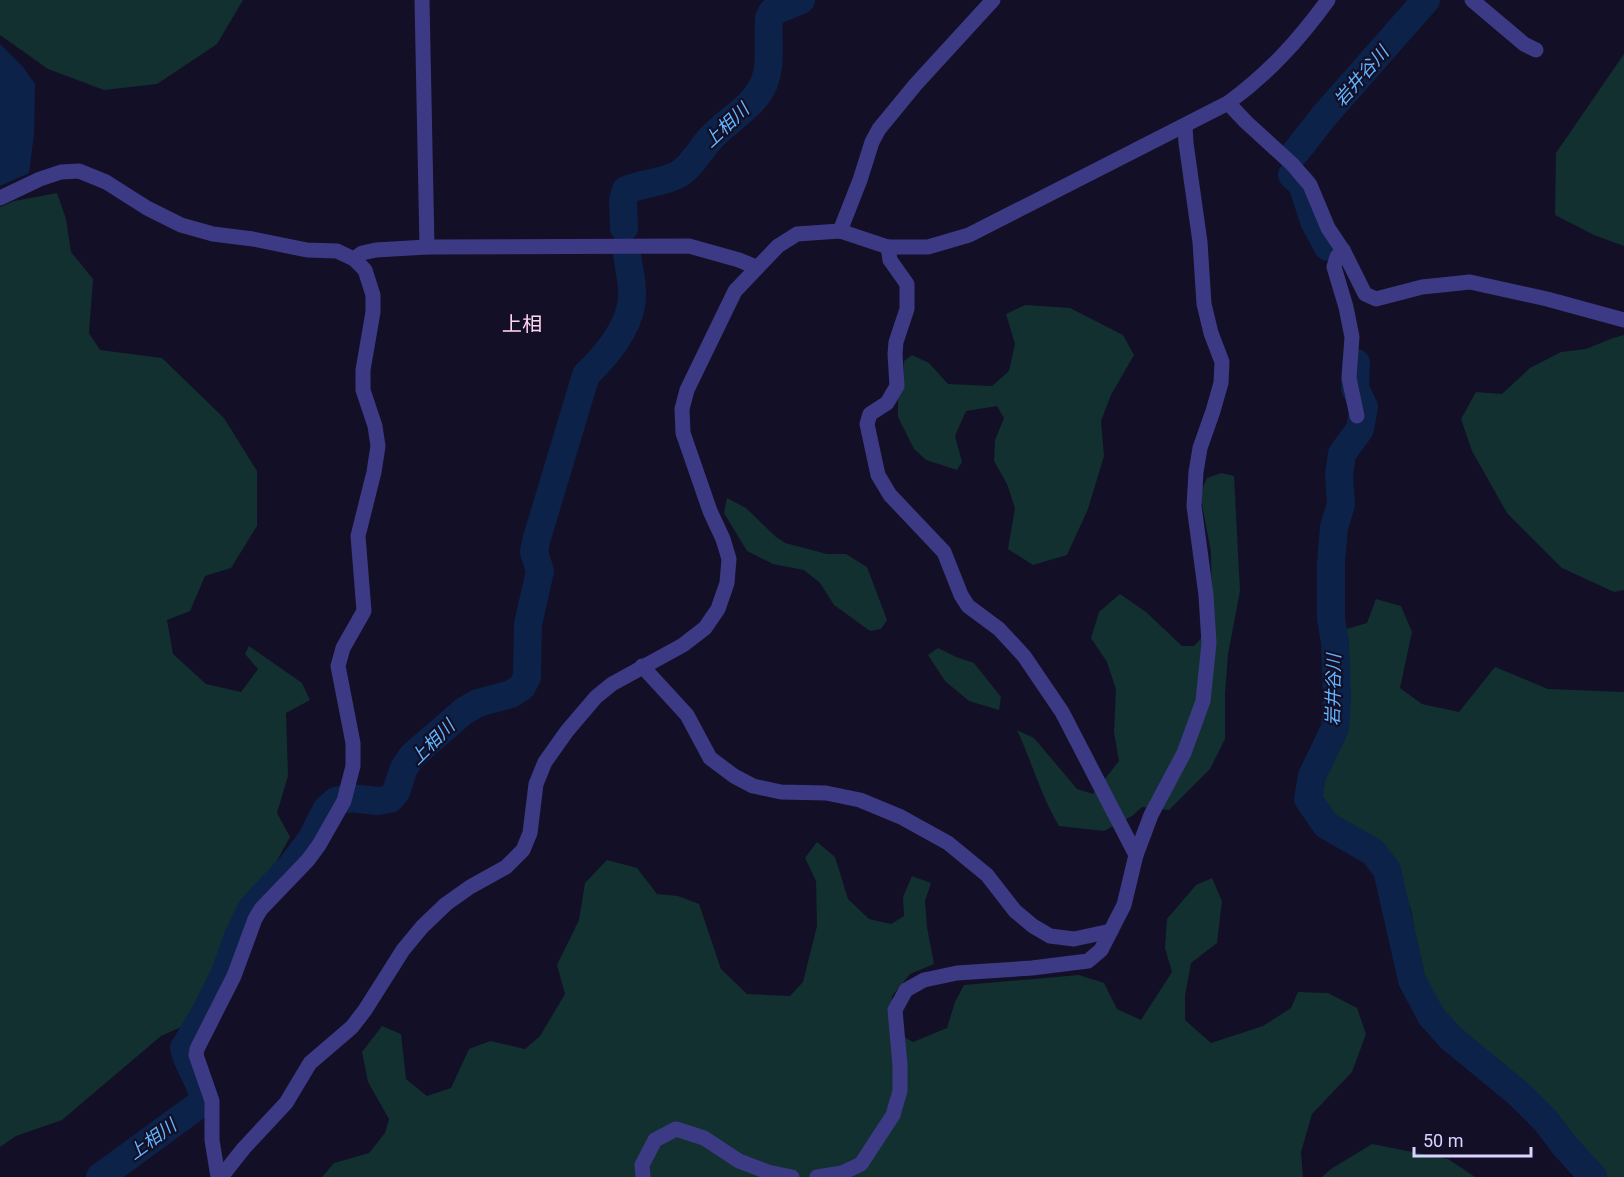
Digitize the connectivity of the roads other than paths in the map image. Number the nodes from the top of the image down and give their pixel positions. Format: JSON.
{"nodes":[{"id":1,"x":422,"y":0,"type":"edge"},
{"id":2,"x":993,"y":0,"type":"edge"},
{"id":3,"x":1328,"y":0,"type":"edge"},
{"id":4,"x":1472,"y":0,"type":"edge"},
{"id":5,"x":1536,"y":50,"type":"dead end"},
{"id":6,"x":1228,"y":103,"type":"junction"},
{"id":7,"x":1185,"y":126,"type":"junction"},
{"id":8,"x":0,"y":198,"type":"edge"},
{"id":9,"x":840,"y":231,"type":"junction"},
{"id":10,"x":427,"y":247,"type":"junction"},
{"id":11,"x":888,"y":247,"type":"junction"},
{"id":12,"x":1343,"y":250,"type":"junction"},
{"id":13,"x":354,"y":259,"type":"junction"},
{"id":14,"x":756,"y":267,"type":"junction"},
{"id":15,"x":1624,"y":320,"type":"edge"},
{"id":16,"x":1357,"y":417,"type":"dead end"},
{"id":17,"x":642,"y":666,"type":"junction"},
{"id":18,"x":1136,"y":855,"type":"junction"},
{"id":19,"x":1111,"y":932,"type":"junction"},
{"id":20,"x":219,"y":1176,"type":"edge"},
{"id":21,"x":643,"y":1177,"type":"edge"},
{"id":22,"x":792,"y":1177,"type":"edge"},
{"id":23,"x":817,"y":1177,"type":"edge"}],
"edges":[{"from":1,"to":10,"type":"street"},
{"from":2,"to":9,"type":"street"},
{"from":3,"to":6,"type":"street"},
{"from":4,"to":5,"type":"street"},
{"from":6,"to":7,"type":"street"},
{"from":6,"to":12,"type":"street"},
{"from":7,"to":11,"type":"street"},
{"from":7,"to":18,"type":"street"},
{"from":8,"to":13,"type":"street"},
{"from":9,"to":11,"type":"street"},
{"from":9,"to":14,"type":"street"},
{"from":10,"to":13,"type":"street"},
{"from":10,"to":14,"type":"street"},
{"from":11,"to":18,"type":"street"},
{"from":12,"to":15,"type":"street"},
{"from":12,"to":16,"type":"street"},
{"from":13,"to":20,"type":"street"},
{"from":14,"to":17,"type":"street"},
{"from":17,"to":19,"type":"street"},
{"from":17,"to":20,"type":"street"},
{"from":18,"to":19,"type":"street"},
{"from":19,"to":23,"type":"street"},
{"from":21,"to":22,"type":"street"}]}
